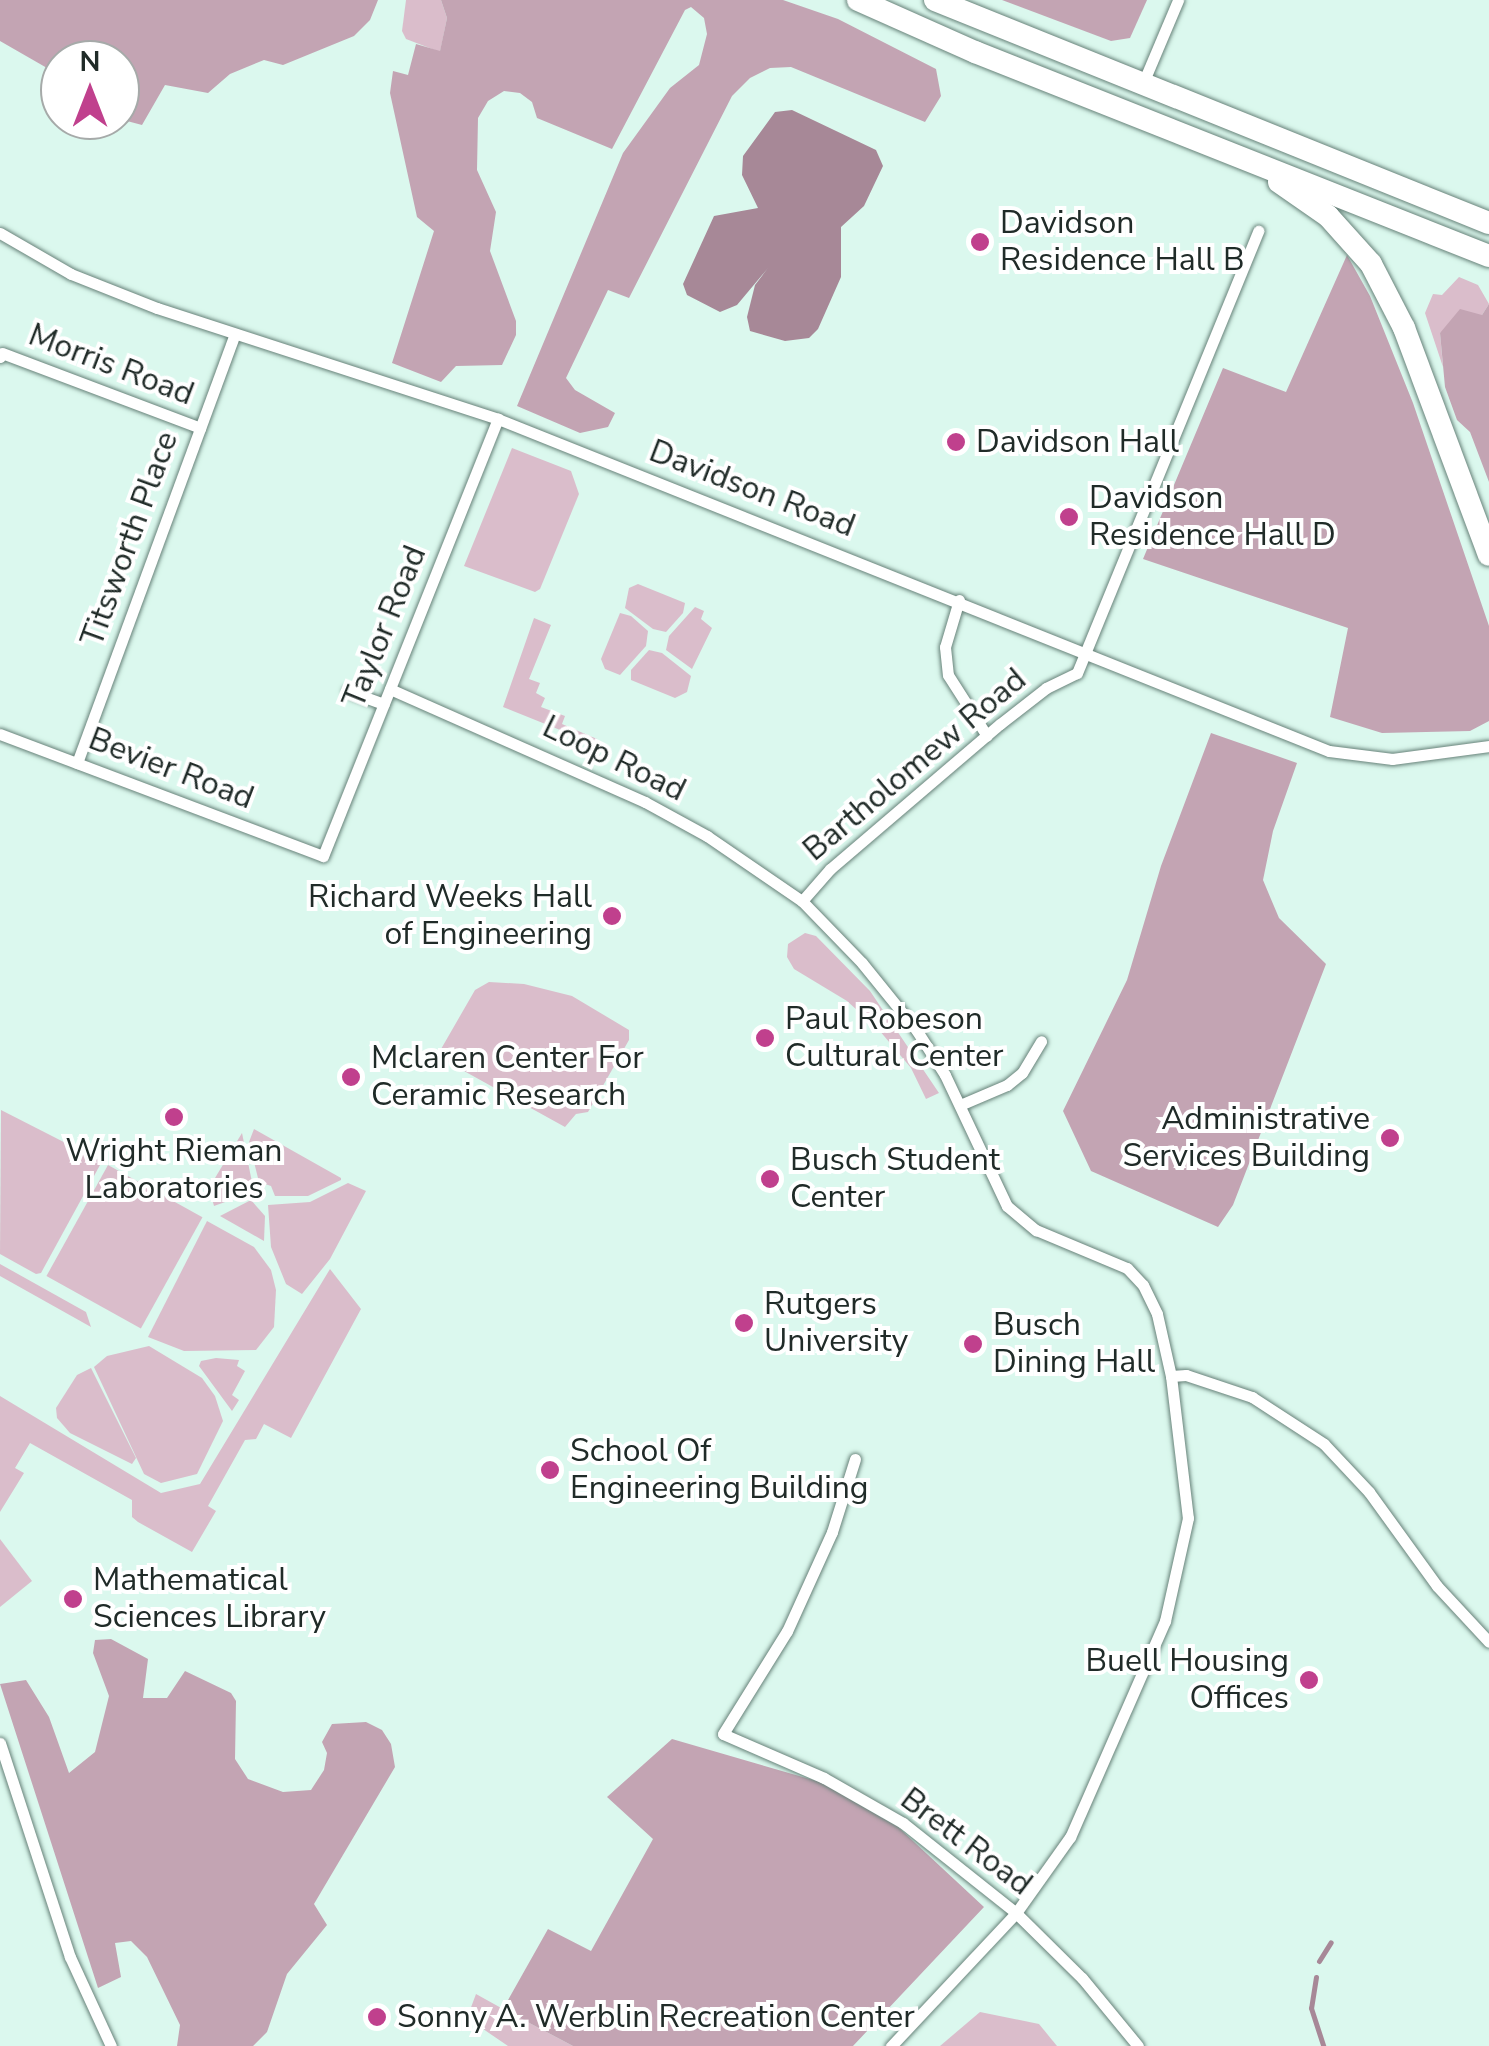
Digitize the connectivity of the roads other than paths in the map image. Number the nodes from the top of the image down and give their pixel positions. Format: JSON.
{"nodes":[{"id":1,"x":858,"y":0,"type":"edge"},
{"id":2,"x":935,"y":0,"type":"edge"},
{"id":3,"x":1178,"y":0,"type":"edge"},
{"id":4,"x":1143,"y":83,"type":"junction"},
{"id":5,"x":1196,"y":138,"type":"junction"},
{"id":6,"x":1489,"y":222,"type":"edge"},
{"id":7,"x":1258,"y":231,"type":"dead end"},
{"id":8,"x":0,"y":233,"type":"edge"},
{"id":9,"x":1489,"y":256,"type":"edge"},
{"id":10,"x":235,"y":334,"type":"junction"},
{"id":11,"x":1,"y":355,"type":"edge"},
{"id":12,"x":498,"y":419,"type":"junction"},
{"id":13,"x":200,"y":428,"type":"junction"},
{"id":14,"x":1489,"y":555,"type":"edge"},
{"id":15,"x":960,"y":600,"type":"junction"},
{"id":16,"x":1085,"y":654,"type":"junction"},
{"id":17,"x":390,"y":688,"type":"junction"},
{"id":18,"x":348,"y":691,"type":"dead end"},
{"id":19,"x":384,"y":704,"type":"junction"},
{"id":20,"x":0,"y":734,"type":"edge"},
{"id":21,"x":987,"y":736,"type":"junction"},
{"id":22,"x":1489,"y":746,"type":"edge"},
{"id":23,"x":77,"y":763,"type":"junction"},
{"id":24,"x":323,"y":856,"type":"joint"},
{"id":25,"x":802,"y":901,"type":"junction"},
{"id":26,"x":1042,"y":1041,"type":"dead end"},
{"id":27,"x":960,"y":1104,"type":"junction"},
{"id":28,"x":1172,"y":1376,"type":"junction"},
{"id":29,"x":855,"y":1459,"type":"dead end"},
{"id":30,"x":1489,"y":1642,"type":"edge"},
{"id":31,"x":0,"y":1742,"type":"edge"},
{"id":32,"x":1016,"y":1913,"type":"junction"},
{"id":33,"x":111,"y":2046,"type":"edge"},
{"id":34,"x":891,"y":2046,"type":"edge"},
{"id":35,"x":1138,"y":2046,"type":"edge"}],
"edges":[{"from":1,"to":5,"type":"highway"},
{"from":2,"to":4,"type":"highway"},
{"from":3,"to":4,"type":"street"},
{"from":4,"to":6,"type":"highway"},
{"from":5,"to":9,"type":"highway"},
{"from":5,"to":14,"type":"highway"},
{"from":7,"to":16,"type":"street","name":"Bartholomew Road"},
{"from":8,"to":10,"type":"street","name":"Davidson Road"},
{"from":10,"to":12,"type":"street","name":"Davidson Road"},
{"from":10,"to":13,"type":"street","name":"Titsworth Place"},
{"from":11,"to":13,"type":"street","name":"Morris Road"},
{"from":12,"to":15,"type":"street","name":"Davidson Road"},
{"from":12,"to":17,"type":"street","name":"Taylor Road"},
{"from":13,"to":23,"type":"street","name":"Titsworth Place"},
{"from":15,"to":16,"type":"street","name":"Davidson Road"},
{"from":15,"to":21,"type":"street"},
{"from":16,"to":21,"type":"street","name":"Bartholomew Road"},
{"from":16,"to":22,"type":"street","name":"Davidson Road"},
{"from":17,"to":19,"type":"street","name":"Taylor Road"},
{"from":17,"to":25,"type":"street","name":"Loop Road"},
{"from":18,"to":19,"type":"street"},
{"from":19,"to":24,"type":"street","name":"Taylor Road"},
{"from":20,"to":23,"type":"street","name":"Bevier Road"},
{"from":21,"to":25,"type":"street","name":"Bartholomew Road"},
{"from":23,"to":24,"type":"street","name":"Bevier Road"},
{"from":25,"to":27,"type":"street","name":"Bartholomew Road"},
{"from":26,"to":27,"type":"street"},
{"from":27,"to":28,"type":"street","name":"Bartholomew Road"},
{"from":28,"to":30,"type":"street"},
{"from":28,"to":32,"type":"street","name":"Bartholomew Road"},
{"from":29,"to":32,"type":"street","name":"Brett Road"},
{"from":31,"to":33,"type":"street"},
{"from":32,"to":34,"type":"street","name":"Bartholomew Road"},
{"from":32,"to":35,"type":"street","name":"Brett Road"}]}
